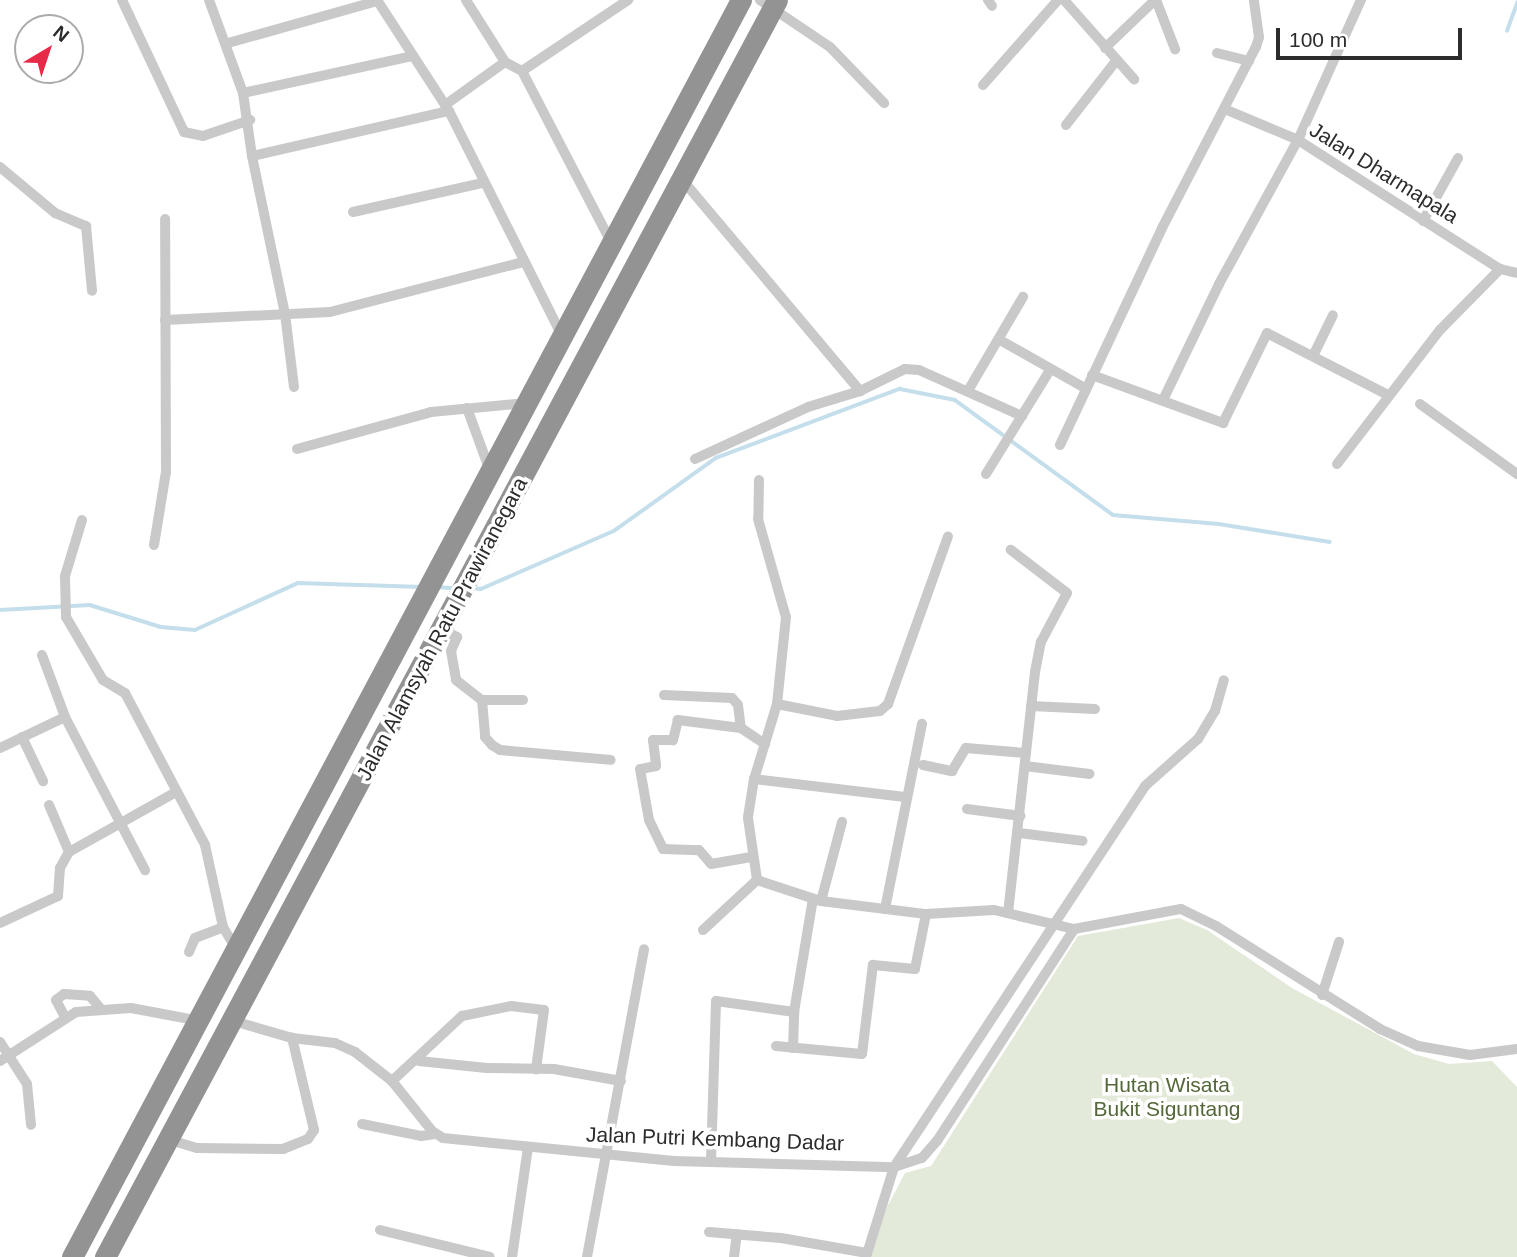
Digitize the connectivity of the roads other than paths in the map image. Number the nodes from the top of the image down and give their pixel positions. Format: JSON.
{"nodes":[{"id":1,"x":122,"y":0,"type":"edge"},
{"id":2,"x":209,"y":0,"type":"edge"},
{"id":3,"x":467,"y":0,"type":"edge"},
{"id":4,"x":628,"y":0,"type":"edge"},
{"id":5,"x":741,"y":0,"type":"edge"},
{"id":6,"x":1155,"y":0,"type":"edge"},
{"id":7,"x":1254,"y":0,"type":"edge"},
{"id":8,"x":1362,"y":0,"type":"edge"},
{"id":9,"x":377,"y":1,"type":"edge"},
{"id":10,"x":1067,"y":1,"type":"edge"},
{"id":11,"x":770,"y":3,"type":"edge"},
{"id":12,"x":228,"y":43,"type":"junction"},
{"id":13,"x":1105,"y":48,"type":"junction"},
{"id":14,"x":1175,"y":49,"type":"dead end"},
{"id":15,"x":1217,"y":53,"type":"dead end"},
{"id":16,"x":412,"y":56,"type":"junction"},
{"id":17,"x":1116,"y":61,"type":"junction"},
{"id":18,"x":1249,"y":61,"type":"junction"},
{"id":19,"x":505,"y":62,"type":"junction"},
{"id":20,"x":522,"y":71,"type":"junction"},
{"id":21,"x":1134,"y":79,"type":"dead end"},
{"id":22,"x":983,"y":85,"type":"dead end"},
{"id":23,"x":243,"y":93,"type":"junction"},
{"id":24,"x":884,"y":103,"type":"dead end"},
{"id":25,"x":447,"y":108,"type":"junction"},
{"id":26,"x":1227,"y":110,"type":"junction"},
{"id":27,"x":250,"y":120,"type":"junction"},
{"id":28,"x":1066,"y":125,"type":"dead end"},
{"id":29,"x":1298,"y":140,"type":"junction"},
{"id":30,"x":252,"y":156,"type":"junction"},
{"id":31,"x":1458,"y":158,"type":"dead end"},
{"id":32,"x":0,"y":167,"type":"edge"},
{"id":33,"x":680,"y":177,"type":"junction"},
{"id":34,"x":483,"y":183,"type":"junction"},
{"id":35,"x":353,"y":212,"type":"dead end"},
{"id":36,"x":164,"y":219,"type":"dead end"},
{"id":37,"x":1423,"y":221,"type":"junction"},
{"id":38,"x":611,"y":244,"type":"junction"},
{"id":39,"x":523,"y":262,"type":"junction"},
{"id":40,"x":1500,"y":269,"type":"junction"},
{"id":41,"x":1517,"y":274,"type":"edge"},
{"id":42,"x":92,"y":291,"type":"dead end"},
{"id":43,"x":1023,"y":297,"type":"dead end"},
{"id":44,"x":285,"y":314,"type":"junction"},
{"id":45,"x":1333,"y":315,"type":"dead end"},
{"id":46,"x":165,"y":320,"type":"junction"},
{"id":47,"x":563,"y":339,"type":"junction"},
{"id":48,"x":1000,"y":340,"type":"junction"},
{"id":49,"x":1314,"y":354,"type":"junction"},
{"id":50,"x":1050,"y":370,"type":"junction"},
{"id":51,"x":1092,"y":375,"type":"junction"},
{"id":52,"x":293,"y":387,"type":"dead end"},
{"id":53,"x":1085,"y":388,"type":"junction"},
{"id":54,"x":969,"y":390,"type":"junction"},
{"id":55,"x":860,"y":391,"type":"junction"},
{"id":56,"x":1388,"y":395,"type":"junction"},
{"id":57,"x":1163,"y":400,"type":"junction"},
{"id":58,"x":530,"y":402,"type":"junction"},
{"id":59,"x":1420,"y":404,"type":"dead end"},
{"id":60,"x":467,"y":408,"type":"junction"},
{"id":61,"x":1021,"y":417,"type":"junction"},
{"id":62,"x":1060,"y":445,"type":"dead end"},
{"id":63,"x":297,"y":449,"type":"dead end"},
{"id":64,"x":695,"y":458,"type":"dead end"},
{"id":65,"x":1337,"y":464,"type":"dead end"},
{"id":66,"x":491,"y":473,"type":"junction"},
{"id":67,"x":986,"y":474,"type":"dead end"},
{"id":68,"x":1517,"y":474,"type":"edge"},
{"id":69,"x":759,"y":480,"type":"dead end"},
{"id":70,"x":82,"y":520,"type":"dead end"},
{"id":71,"x":948,"y":536,"type":"dead end"},
{"id":72,"x":154,"y":545,"type":"dead end"},
{"id":73,"x":1010,"y":550,"type":"dead end"},
{"id":74,"x":448,"y":621,"type":"junction"},
{"id":75,"x":42,"y":655,"type":"dead end"},
{"id":76,"x":1224,"y":680,"type":"dead end"},
{"id":77,"x":664,"y":695,"type":"dead end"},
{"id":78,"x":482,"y":700,"type":"junction"},
{"id":79,"x":523,"y":700,"type":"dead end"},
{"id":80,"x":777,"y":704,"type":"junction"},
{"id":81,"x":1031,"y":706,"type":"junction"},
{"id":82,"x":1095,"y":709,"type":"dead end"},
{"id":83,"x":65,"y":717,"type":"junction"},
{"id":84,"x":922,"y":724,"type":"dead end"},
{"id":85,"x":741,"y":729,"type":"junction"},
{"id":86,"x":22,"y":737,"type":"junction"},
{"id":87,"x":765,"y":744,"type":"junction"},
{"id":88,"x":0,"y":748,"type":"edge"},
{"id":89,"x":1026,"y":753,"type":"junction"},
{"id":90,"x":611,"y":760,"type":"dead end"},
{"id":91,"x":923,"y":765,"type":"dead end"},
{"id":92,"x":1025,"y":766,"type":"junction"},
{"id":93,"x":1090,"y":774,"type":"dead end"},
{"id":94,"x":754,"y":779,"type":"junction"},
{"id":95,"x":43,"y":781,"type":"dead end"},
{"id":96,"x":176,"y":792,"type":"junction"},
{"id":97,"x":905,"y":797,"type":"junction"},
{"id":98,"x":48,"y":805,"type":"dead end"},
{"id":99,"x":967,"y":809,"type":"dead end"},
{"id":100,"x":1021,"y":816,"type":"junction"},
{"id":101,"x":842,"y":822,"type":"dead end"},
{"id":102,"x":121,"y":823,"type":"junction"},
{"id":103,"x":1019,"y":833,"type":"junction"},
{"id":104,"x":1083,"y":841,"type":"dead end"},
{"id":105,"x":69,"y":852,"type":"junction"},
{"id":106,"x":751,"y":857,"type":"junction"},
{"id":107,"x":145,"y":870,"type":"dead end"},
{"id":108,"x":757,"y":880,"type":"junction"},
{"id":109,"x":822,"y":901,"type":"junction"},
{"id":110,"x":884,"y":909,"type":"junction"},
{"id":111,"x":1008,"y":913,"type":"junction"},
{"id":112,"x":926,"y":914,"type":"junction"},
{"id":113,"x":0,"y":923,"type":"edge"},
{"id":114,"x":223,"y":926,"type":"junction"},
{"id":115,"x":1054,"y":926,"type":"junction"},
{"id":116,"x":1074,"y":929,"type":"junction"},
{"id":117,"x":703,"y":930,"type":"dead end"},
{"id":118,"x":1339,"y":942,"type":"dead end"},
{"id":119,"x":643,"y":949,"type":"dead end"},
{"id":120,"x":237,"y":950,"type":"junction"},
{"id":121,"x":189,"y":952,"type":"dead end"},
{"id":122,"x":1322,"y":995,"type":"junction"},
{"id":123,"x":102,"y":1009,"type":"junction"},
{"id":124,"x":794,"y":1012,"type":"junction"},
{"id":125,"x":65,"y":1017,"type":"junction"},
{"id":126,"x":230,"y":1020,"type":"junction"},
{"id":127,"x":200,"y":1021,"type":"junction"},
{"id":128,"x":292,"y":1038,"type":"junction"},
{"id":129,"x":0,"y":1042,"type":"edge"},
{"id":130,"x":776,"y":1046,"type":"dead end"},
{"id":131,"x":793,"y":1048,"type":"junction"},
{"id":132,"x":1517,"y":1049,"type":"edge"},
{"id":133,"x":4,"y":1058,"type":"edge"},
{"id":134,"x":419,"y":1061,"type":"junction"},
{"id":135,"x":536,"y":1069,"type":"junction"},
{"id":136,"x":392,"y":1081,"type":"junction"},
{"id":137,"x":621,"y":1081,"type":"junction"},
{"id":138,"x":362,"y":1124,"type":"dead end"},
{"id":139,"x":31,"y":1125,"type":"dead end"},
{"id":140,"x":435,"y":1134,"type":"junction"},
{"id":141,"x":167,"y":1139,"type":"junction"},
{"id":142,"x":528,"y":1147,"type":"junction"},
{"id":143,"x":607,"y":1156,"type":"junction"},
{"id":144,"x":711,"y":1161,"type":"junction"},
{"id":145,"x":894,"y":1167,"type":"junction"},
{"id":146,"x":380,"y":1230,"type":"dead end"},
{"id":147,"x":709,"y":1232,"type":"dead end"},
{"id":148,"x":737,"y":1234,"type":"junction"},
{"id":149,"x":867,"y":1255,"type":"edge"},
{"id":150,"x":72,"y":1257,"type":"edge"},
{"id":151,"x":105,"y":1257,"type":"edge"},
{"id":152,"x":490,"y":1257,"type":"edge"},
{"id":153,"x":512,"y":1257,"type":"edge"},
{"id":154,"x":587,"y":1257,"type":"edge"},
{"id":155,"x":734,"y":1257,"type":"edge"}],
"edges":[{"from":1,"to":27,"type":"street"},
{"from":2,"to":12,"type":"street"},
{"from":3,"to":19,"type":"street"},
{"from":4,"to":20,"type":"street"},
{"from":5,"to":38,"type":"highway","name":"Jalan Alamsyah Ratu Prawiranegara"},
{"from":6,"to":13,"type":"street"},
{"from":6,"to":14,"type":"street"},
{"from":7,"to":18,"type":"street"},
{"from":8,"to":29,"type":"street"},
{"from":9,"to":12,"type":"street"},
{"from":9,"to":16,"type":"street"},
{"from":10,"to":13,"type":"street"},
{"from":10,"to":22,"type":"street"},
{"from":11,"to":24,"type":"street"},
{"from":11,"to":33,"type":"highway","name":"Jalan Alamsyah Ratu Prawiranegara"},
{"from":12,"to":23,"type":"street"},
{"from":13,"to":17,"type":"street"},
{"from":15,"to":18,"type":"street"},
{"from":16,"to":23,"type":"street"},
{"from":16,"to":25,"type":"street"},
{"from":17,"to":21,"type":"street"},
{"from":17,"to":28,"type":"street"},
{"from":18,"to":26,"type":"street"},
{"from":19,"to":20,"type":"street"},
{"from":19,"to":25,"type":"street"},
{"from":20,"to":38,"type":"street"},
{"from":23,"to":27,"type":"street"},
{"from":25,"to":30,"type":"street"},
{"from":25,"to":34,"type":"street"},
{"from":26,"to":29,"type":"street","name":"Jalan Dharmapala"},
{"from":26,"to":51,"type":"street"},
{"from":27,"to":30,"type":"street"},
{"from":29,"to":37,"type":"street","name":"Jalan Dharmapala"},
{"from":29,"to":57,"type":"street"},
{"from":30,"to":44,"type":"street"},
{"from":31,"to":37,"type":"street"},
{"from":32,"to":42,"type":"street"},
{"from":33,"to":55,"type":"street"},
{"from":33,"to":74,"type":"highway","name":"Jalan Alamsyah Ratu Prawiranegara"},
{"from":34,"to":35,"type":"street"},
{"from":34,"to":39,"type":"street"},
{"from":36,"to":46,"type":"street"},
{"from":37,"to":40,"type":"street","name":"Jalan Dharmapala"},
{"from":38,"to":47,"type":"highway","name":"Jalan Alamsyah Ratu Prawiranegara"},
{"from":39,"to":44,"type":"street"},
{"from":39,"to":47,"type":"street"},
{"from":40,"to":41,"type":"street","name":"Jalan Dharmapala"},
{"from":40,"to":56,"type":"street"},
{"from":43,"to":48,"type":"street"},
{"from":44,"to":46,"type":"street"},
{"from":44,"to":52,"type":"street"},
{"from":45,"to":49,"type":"street"},
{"from":46,"to":72,"type":"street"},
{"from":47,"to":58,"type":"highway","name":"Jalan Alamsyah Ratu Prawiranegara"},
{"from":48,"to":50,"type":"street"},
{"from":48,"to":54,"type":"street"},
{"from":49,"to":56,"type":"street"},
{"from":49,"to":57,"type":"street"},
{"from":50,"to":53,"type":"street"},
{"from":50,"to":61,"type":"street"},
{"from":51,"to":53,"type":"street"},
{"from":51,"to":57,"type":"street"},
{"from":53,"to":62,"type":"street"},
{"from":54,"to":55,"type":"street"},
{"from":54,"to":61,"type":"street"},
{"from":55,"to":64,"type":"street"},
{"from":56,"to":65,"type":"street"},
{"from":58,"to":60,"type":"street"},
{"from":58,"to":66,"type":"highway","name":"Jalan Alamsyah Ratu Prawiranegara"},
{"from":59,"to":68,"type":"street"},
{"from":60,"to":63,"type":"street"},
{"from":60,"to":66,"type":"street"},
{"from":61,"to":67,"type":"street"},
{"from":66,"to":120,"type":"highway","name":"Jalan Alamsyah Ratu Prawiranegara"},
{"from":69,"to":80,"type":"street"},
{"from":70,"to":96,"type":"street"},
{"from":71,"to":80,"type":"street"},
{"from":73,"to":81,"type":"street"},
{"from":74,"to":78,"type":"street"},
{"from":74,"to":126,"type":"highway","name":"Jalan Alamsyah Ratu Prawiranegara"},
{"from":75,"to":83,"type":"street"},
{"from":76,"to":115,"type":"street"},
{"from":77,"to":85,"type":"street"},
{"from":78,"to":79,"type":"street"},
{"from":78,"to":90,"type":"street"},
{"from":80,"to":87,"type":"street"},
{"from":81,"to":82,"type":"street"},
{"from":81,"to":89,"type":"street"},
{"from":83,"to":86,"type":"street"},
{"from":83,"to":102,"type":"street"},
{"from":84,"to":97,"type":"street"},
{"from":85,"to":87,"type":"street"},
{"from":85,"to":106,"type":"street"},
{"from":86,"to":88,"type":"street"},
{"from":86,"to":95,"type":"street"},
{"from":87,"to":94,"type":"street"},
{"from":89,"to":91,"type":"street"},
{"from":89,"to":92,"type":"street"},
{"from":92,"to":93,"type":"street"},
{"from":92,"to":100,"type":"street"},
{"from":94,"to":97,"type":"street"},
{"from":94,"to":106,"type":"street"},
{"from":96,"to":102,"type":"street"},
{"from":96,"to":114,"type":"street"},
{"from":97,"to":110,"type":"street"},
{"from":98,"to":105,"type":"street"},
{"from":99,"to":100,"type":"street"},
{"from":100,"to":103,"type":"street"},
{"from":101,"to":109,"type":"street"},
{"from":102,"to":105,"type":"street"},
{"from":102,"to":107,"type":"street"},
{"from":103,"to":104,"type":"street"},
{"from":103,"to":111,"type":"street"},
{"from":105,"to":113,"type":"street"},
{"from":106,"to":108,"type":"street"},
{"from":108,"to":109,"type":"street"},
{"from":108,"to":117,"type":"street"},
{"from":109,"to":110,"type":"street"},
{"from":109,"to":124,"type":"street"},
{"from":110,"to":112,"type":"street"},
{"from":111,"to":112,"type":"street"},
{"from":111,"to":115,"type":"street"},
{"from":112,"to":131,"type":"street"},
{"from":114,"to":120,"type":"street"},
{"from":114,"to":121,"type":"street"},
{"from":115,"to":116,"type":"street"},
{"from":115,"to":145,"type":"street"},
{"from":116,"to":122,"type":"street"},
{"from":116,"to":145,"type":"street","name":"Jalan Putri Kembang Dadar"},
{"from":118,"to":122,"type":"street"},
{"from":119,"to":137,"type":"street"},
{"from":120,"to":127,"type":"highway","name":"Jalan Alamsyah Ratu Prawiranegara"},
{"from":122,"to":132,"type":"street"},
{"from":123,"to":125,"type":"street"},
{"from":123,"to":125,"type":"street"},
{"from":123,"to":127,"type":"street"},
{"from":124,"to":131,"type":"street"},
{"from":124,"to":144,"type":"street"},
{"from":125,"to":133,"type":"street"},
{"from":126,"to":128,"type":"street"},
{"from":126,"to":141,"type":"highway","name":"Jalan Alamsyah Ratu Prawiranegara"},
{"from":127,"to":150,"type":"highway","name":"Jalan Alamsyah Ratu Prawiranegara"},
{"from":128,"to":136,"type":"street"},
{"from":128,"to":141,"type":"street"},
{"from":129,"to":133,"type":"street"},
{"from":130,"to":131,"type":"street"},
{"from":133,"to":139,"type":"street"},
{"from":134,"to":135,"type":"street"},
{"from":134,"to":135,"type":"street"},
{"from":134,"to":136,"type":"street"},
{"from":135,"to":137,"type":"street"},
{"from":136,"to":140,"type":"street"},
{"from":137,"to":143,"type":"street"},
{"from":138,"to":140,"type":"street","name":"Jalan Putri Kembang Dadar"},
{"from":140,"to":142,"type":"street","name":"Jalan Putri Kembang Dadar"},
{"from":141,"to":151,"type":"highway","name":"Jalan Alamsyah Ratu Prawiranegara"},
{"from":142,"to":143,"type":"street","name":"Jalan Putri Kembang Dadar"},
{"from":142,"to":153,"type":"street"},
{"from":143,"to":144,"type":"street","name":"Jalan Putri Kembang Dadar"},
{"from":143,"to":154,"type":"street"},
{"from":144,"to":145,"type":"street","name":"Jalan Putri Kembang Dadar"},
{"from":145,"to":149,"type":"street"},
{"from":146,"to":152,"type":"street"},
{"from":147,"to":148,"type":"street"},
{"from":148,"to":149,"type":"street"},
{"from":148,"to":155,"type":"street"}]}
